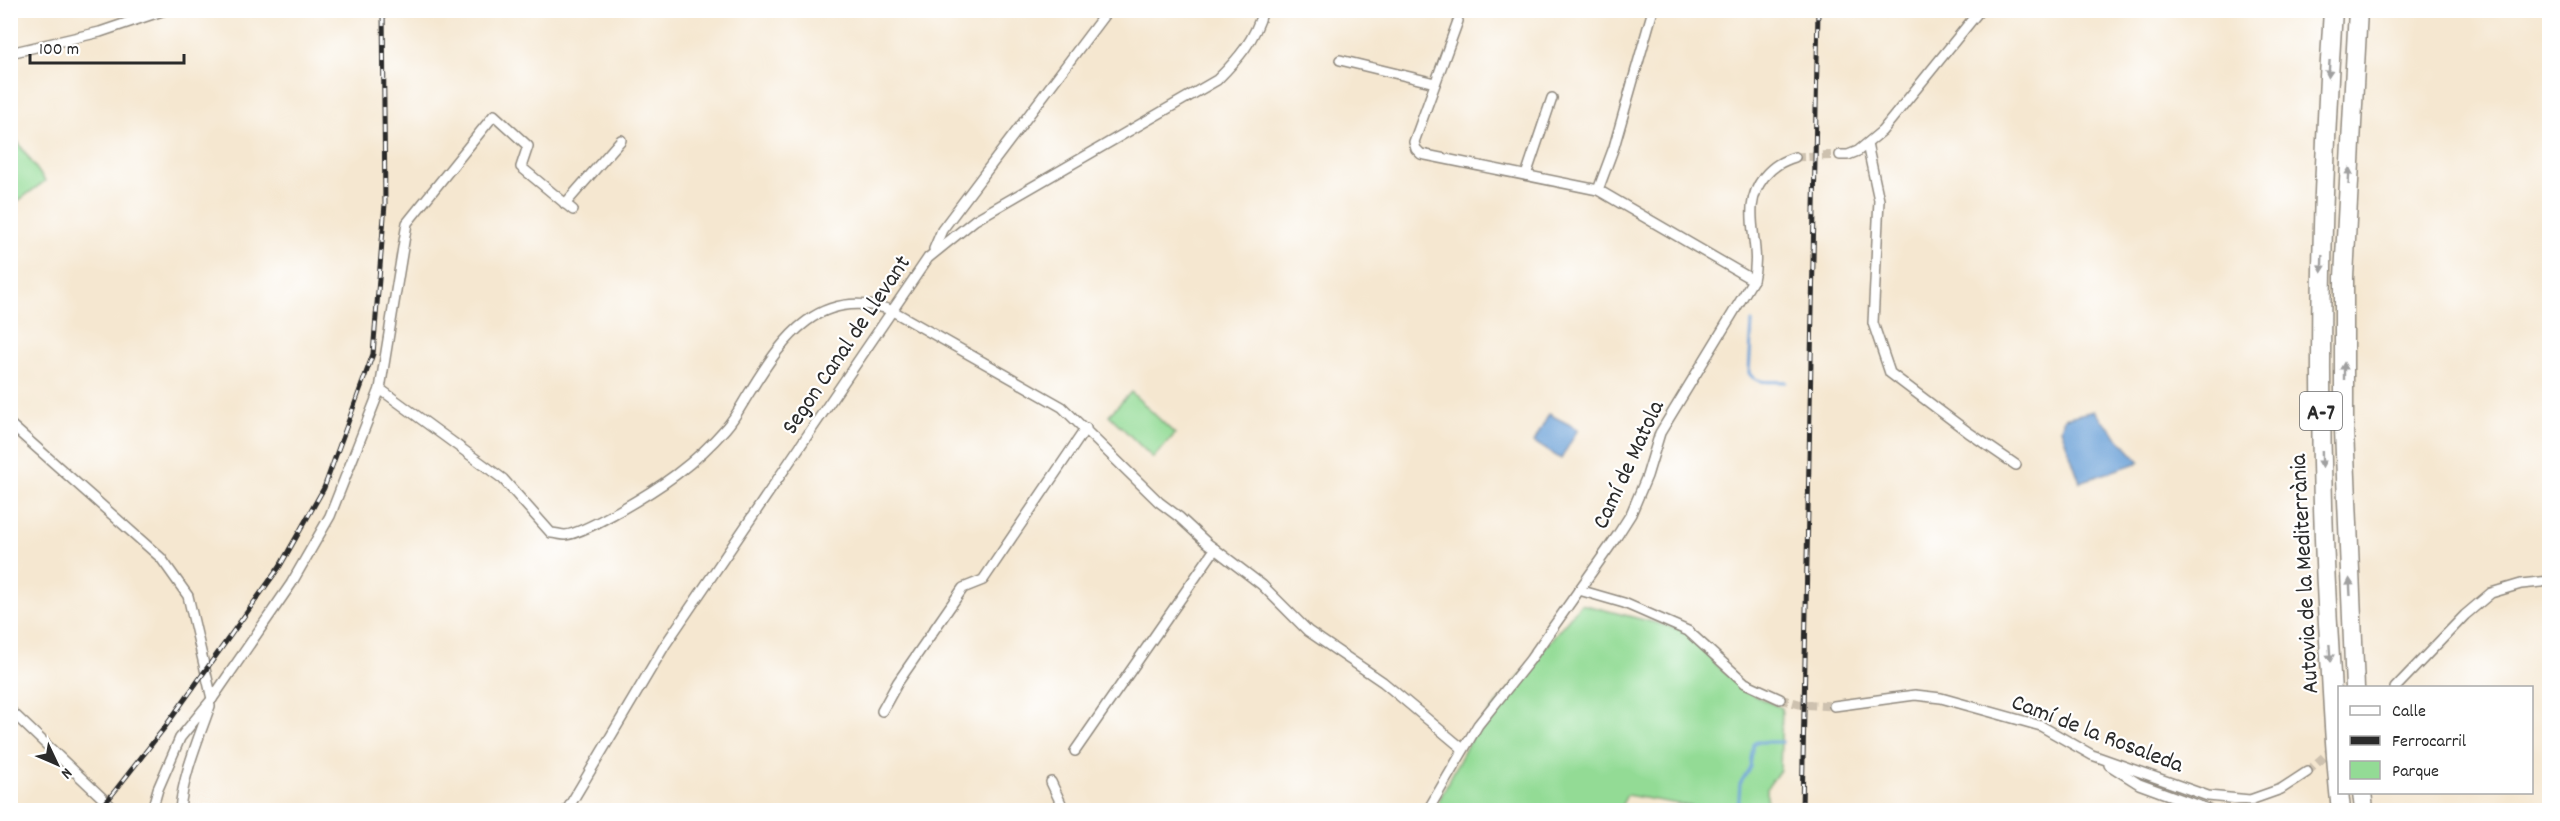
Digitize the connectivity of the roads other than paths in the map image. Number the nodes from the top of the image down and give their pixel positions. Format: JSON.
{"nodes":[{"id":1,"x":165,"y":10,"type":"edge"},
{"id":2,"x":1108,"y":10,"type":"edge"},
{"id":3,"x":1263,"y":10,"type":"edge"},
{"id":4,"x":1653,"y":10,"type":"edge"},
{"id":5,"x":1980,"y":10,"type":"edge"},
{"id":6,"x":2333,"y":10,"type":"edge"},
{"id":7,"x":2358,"y":10,"type":"edge"},
{"id":8,"x":1458,"y":21,"type":"dead end"},
{"id":9,"x":10,"y":53,"type":"edge"},
{"id":10,"x":1340,"y":60,"type":"dead end"},
{"id":11,"x":1435,"y":83,"type":"junction"},
{"id":12,"x":1552,"y":98,"type":"dead end"},
{"id":13,"x":621,"y":140,"type":"dead end"},
{"id":14,"x":1867,"y":144,"type":"junction"},
{"id":15,"x":1840,"y":155,"type":"tunnel mouth"},
{"id":16,"x":1795,"y":157,"type":"tunnel mouth"},
{"id":17,"x":1526,"y":175,"type":"junction"},
{"id":18,"x":1598,"y":190,"type":"junction"},
{"id":19,"x":932,"y":254,"type":"junction"},
{"id":20,"x":1753,"y":280,"type":"junction"},
{"id":21,"x":891,"y":310,"type":"junction"},
{"id":22,"x":380,"y":389,"type":"junction"},
{"id":23,"x":11,"y":425,"type":"edge"},
{"id":24,"x":1086,"y":428,"type":"junction"},
{"id":25,"x":2016,"y":465,"type":"dead end"},
{"id":26,"x":1215,"y":549,"type":"junction"},
{"id":27,"x":2550,"y":581,"type":"edge"},
{"id":28,"x":1579,"y":590,"type":"junction"},
{"id":29,"x":2355,"y":686,"type":"edge"},
{"id":30,"x":2396,"y":686,"type":"edge"},
{"id":31,"x":212,"y":699,"type":"junction"},
{"id":32,"x":1780,"y":699,"type":"tunnel mouth"},
{"id":33,"x":1834,"y":706,"type":"tunnel mouth"},
{"id":34,"x":10,"y":710,"type":"edge"},
{"id":35,"x":882,"y":711,"type":"dead end"},
{"id":36,"x":1463,"y":749,"type":"junction"},
{"id":37,"x":1075,"y":751,"type":"dead end"},
{"id":38,"x":2092,"y":755,"type":"junction"},
{"id":39,"x":2338,"y":766,"type":"edge"},
{"id":40,"x":2307,"y":772,"type":"tunnel mouth"},
{"id":41,"x":1051,"y":782,"type":"dead end"},
{"id":42,"x":2340,"y":794,"type":"edge"},
{"id":43,"x":2362,"y":794,"type":"edge"},
{"id":44,"x":2192,"y":808,"type":"edge"},
{"id":45,"x":115,"y":810,"type":"edge"},
{"id":46,"x":152,"y":810,"type":"edge"},
{"id":47,"x":180,"y":810,"type":"edge"},
{"id":48,"x":567,"y":810,"type":"edge"},
{"id":49,"x":1064,"y":810,"type":"edge"},
{"id":50,"x":1428,"y":810,"type":"edge"},
{"id":51,"x":2210,"y":810,"type":"edge"},
{"id":52,"x":2341,"y":810,"type":"edge"},
{"id":53,"x":2364,"y":810,"type":"edge"}],
"edges":[{"from":1,"to":9,"type":"street"},
{"from":2,"to":19,"type":"street"},
{"from":3,"to":19,"type":"street","name":"Segon Canal de Llevant"},
{"from":4,"to":18,"type":"street"},
{"from":5,"to":14,"type":"street"},
{"from":6,"to":39,"type":"highway","name":"Autovia de la Mediterrània","number":"A-7","one_way":true},
{"from":29,"to":7,"type":"highway","name":"Autovia de la Mediterrània","number":"A-7","one_way":true},
{"from":8,"to":11,"type":"street"},
{"from":10,"to":11,"type":"street"},
{"from":11,"to":17,"type":"street"},
{"from":12,"to":17,"type":"street"},
{"from":13,"to":22,"type":"street"},
{"from":14,"to":15,"type":"street"},
{"from":14,"to":25,"type":"street"},
{"from":16,"to":20,"type":"street","name":"Camí de Matola"},
{"from":17,"to":18,"type":"street"},
{"from":18,"to":20,"type":"street"},
{"from":19,"to":21,"type":"street","name":"Segon Canal de Llevant"},
{"from":20,"to":28,"type":"street","name":"Camí de Matola"},
{"from":21,"to":22,"type":"street"},
{"from":21,"to":24,"type":"street"},
{"from":21,"to":48,"type":"street","name":"Segon Canal de Llevant"},
{"from":22,"to":31,"type":"street"},
{"from":23,"to":31,"type":"street"},
{"from":24,"to":26,"type":"street"},
{"from":24,"to":35,"type":"street"},
{"from":26,"to":36,"type":"street"},
{"from":26,"to":37,"type":"street"},
{"from":27,"to":30,"type":"street"},
{"from":28,"to":32,"type":"street"},
{"from":28,"to":36,"type":"street","name":"Camí de Matola"},
{"from":31,"to":46,"type":"street"},
{"from":31,"to":47,"type":"street"},
{"from":33,"to":38,"type":"street","name":"Camí de la Rosaleda"},
{"from":34,"to":45,"type":"street"},
{"from":36,"to":50,"type":"street","name":"Camí de Matola"},
{"from":38,"to":40,"type":"street","name":"Camí de la Rosaleda"},
{"from":38,"to":44,"type":"street"},
{"from":41,"to":49,"type":"street"},
{"from":42,"to":52,"type":"highway","name":"Autovia de la Mediterrània","number":"A-7","one_way":true},
{"from":43,"to":53,"type":"highway"},
{"from":44,"to":51,"type":"street"}]}
